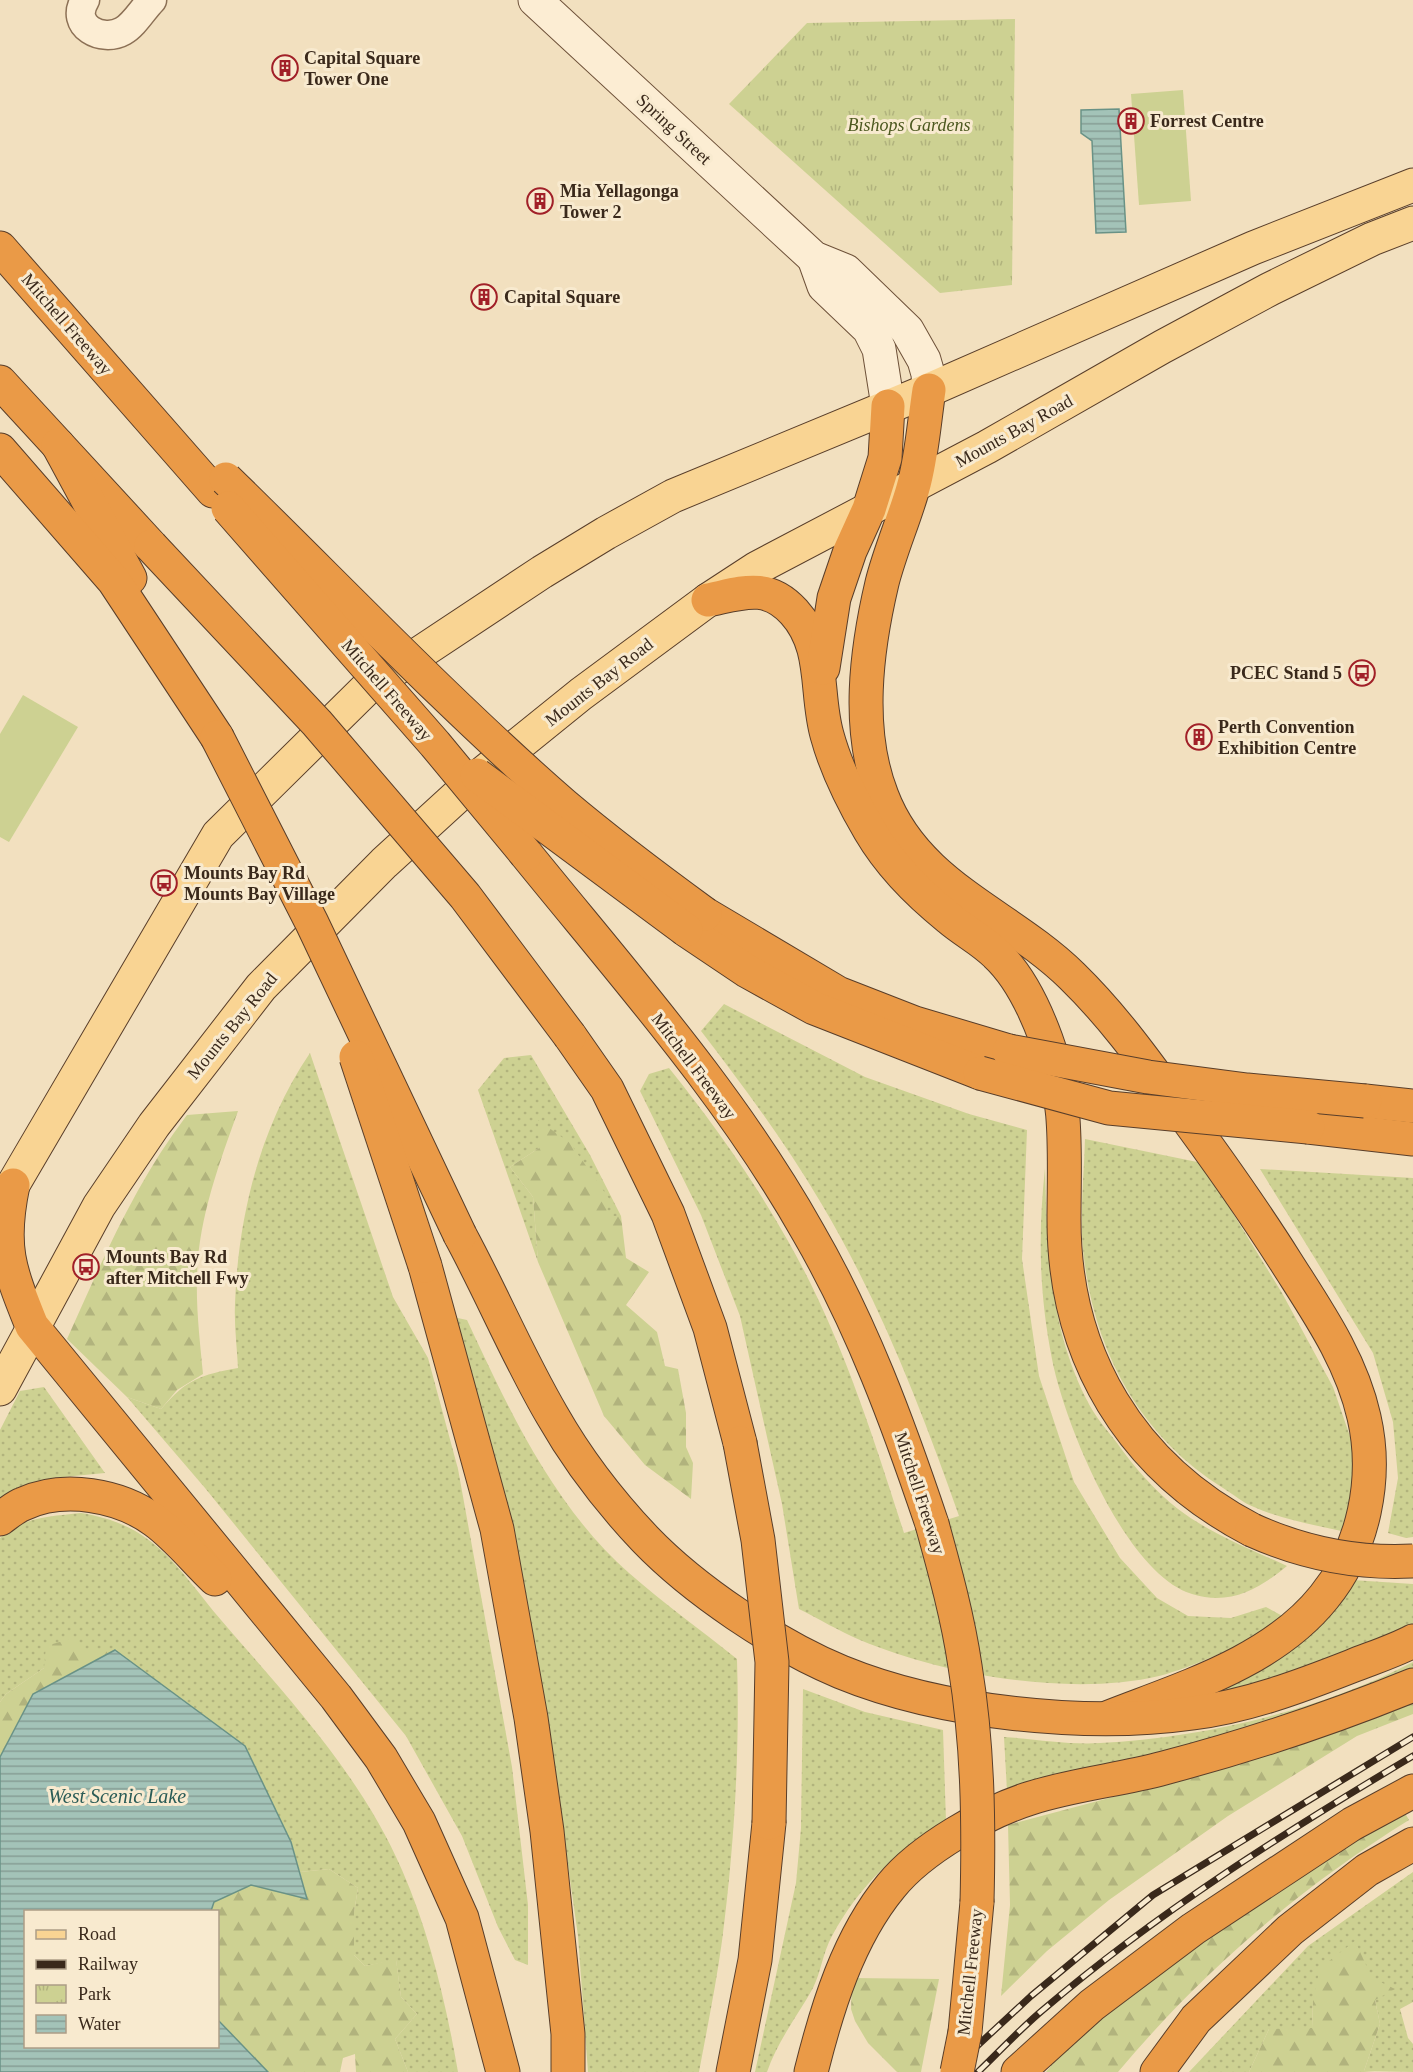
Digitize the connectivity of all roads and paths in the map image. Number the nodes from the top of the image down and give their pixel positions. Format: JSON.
{"nodes":[{"id":1,"x":85,"y":0,"type":"edge"},
{"id":2,"x":152,"y":0,"type":"edge"},
{"id":3,"x":535,"y":0,"type":"edge"},
{"id":4,"x":1413,"y":185,"type":"edge"},
{"id":5,"x":1413,"y":223,"type":"edge"},
{"id":6,"x":0,"y":248,"type":"edge"},
{"id":7,"x":814,"y":258,"type":"junction"},
{"id":8,"x":0,"y":382,"type":"edge"},
{"id":9,"x":929,"y":390,"type":"junction"},
{"id":10,"x":888,"y":406,"type":"junction"},
{"id":11,"x":58,"y":445,"type":"junction"},
{"id":12,"x":0,"y":450,"type":"edge"},
{"id":13,"x":220,"y":485,"type":"junction"},
{"id":14,"x":914,"y":485,"type":"junction"},
{"id":15,"x":869,"y":509,"type":"junction"},
{"id":16,"x":120,"y":576,"type":"junction"},
{"id":17,"x":708,"y":600,"type":"junction"},
{"id":18,"x":821,"y":682,"type":"junction"},
{"id":19,"x":435,"y":744,"type":"junction"},
{"id":20,"x":695,"y":922,"type":"junction"},
{"id":21,"x":312,"y":923,"type":"junction"},
{"id":22,"x":992,"y":1057,"type":"junction"},
{"id":23,"x":1413,"y":1106,"type":"edge"},
{"id":24,"x":1364,"y":1117,"type":"junction"},
{"id":25,"x":1413,"y":1139,"type":"edge"},
{"id":26,"x":6,"y":1196,"type":"edge"},
{"id":27,"x":32,"y":1326,"type":"junction"},
{"id":28,"x":0,"y":1389,"type":"edge"},
{"id":29,"x":0,"y":1519,"type":"edge"},
{"id":30,"x":1413,"y":1561,"type":"edge"},
{"id":31,"x":1413,"y":1641,"type":"edge"},
{"id":32,"x":1413,"y":1685,"type":"edge"},
{"id":33,"x":336,"y":1697,"type":"junction"},
{"id":34,"x":1109,"y":1718,"type":"junction"},
{"id":35,"x":1413,"y":1791,"type":"edge"},
{"id":36,"x":1413,"y":1844,"type":"edge"},
{"id":37,"x":503,"y":2072,"type":"edge"},
{"id":38,"x":568,"y":2072,"type":"edge"},
{"id":39,"x":733,"y":2072,"type":"edge"},
{"id":40,"x":811,"y":2072,"type":"edge"},
{"id":41,"x":957,"y":2072,"type":"edge"},
{"id":42,"x":1018,"y":2072,"type":"edge"},
{"id":43,"x":1157,"y":2072,"type":"edge"}],
"edges":[{"from":1,"to":2,"type":"street"},
{"from":3,"to":7,"type":"main road","name":"Spring Street"},
{"from":4,"to":9,"type":"main road"},
{"from":5,"to":14,"type":"main road","name":"Mounts Bay Road"},
{"from":6,"to":13,"type":"highway","name":"Mitchell Freeway"},
{"from":7,"to":9,"type":"main road","name":"Spring Street"},
{"from":7,"to":10,"type":"main road","name":"Spring Street"},
{"from":8,"to":11,"type":"highway"},
{"from":9,"to":10,"type":"main road"},
{"from":9,"to":14,"type":"highway"},
{"from":10,"to":15,"type":"highway"},
{"from":10,"to":26,"type":"main road"},
{"from":11,"to":16,"type":"highway"},
{"from":11,"to":39,"type":"highway","bridge":true},
{"from":12,"to":16,"type":"highway"},
{"from":13,"to":19,"type":"highway","name":"Mitchell Freeway","bridge":true},
{"from":13,"to":20,"type":"highway","bridge":true},
{"from":14,"to":15,"type":"main road","name":"Mounts Bay Road"},
{"from":14,"to":34,"type":"highway"},
{"from":15,"to":17,"type":"main road","name":"Mounts Bay Road"},
{"from":15,"to":18,"type":"highway"},
{"from":16,"to":21,"type":"highway","bridge":true},
{"from":17,"to":18,"type":"highway"},
{"from":17,"to":27,"type":"main road","name":"Mounts Bay Road"},
{"from":18,"to":30,"type":"highway","bridge":true},
{"from":19,"to":20,"type":"highway","bridge":true},
{"from":19,"to":41,"type":"highway","name":"Mitchell Freeway","bridge":true},
{"from":20,"to":22,"type":"highway"},
{"from":21,"to":34,"type":"highway","bridge":true},
{"from":21,"to":38,"type":"highway","bridge":true},
{"from":22,"to":24,"type":"highway","bridge":true},
{"from":22,"to":24,"type":"highway","bridge":true},
{"from":23,"to":24,"type":"highway"},
{"from":24,"to":25,"type":"highway"},
{"from":26,"to":27,"type":"highway"},
{"from":27,"to":28,"type":"main road","name":"Mounts Bay Road"},
{"from":27,"to":33,"type":"highway"},
{"from":29,"to":33,"type":"highway"},
{"from":31,"to":34,"type":"highway"},
{"from":32,"to":40,"type":"highway"},
{"from":33,"to":37,"type":"highway"},
{"from":35,"to":42,"type":"highway"},
{"from":36,"to":43,"type":"highway"}]}
